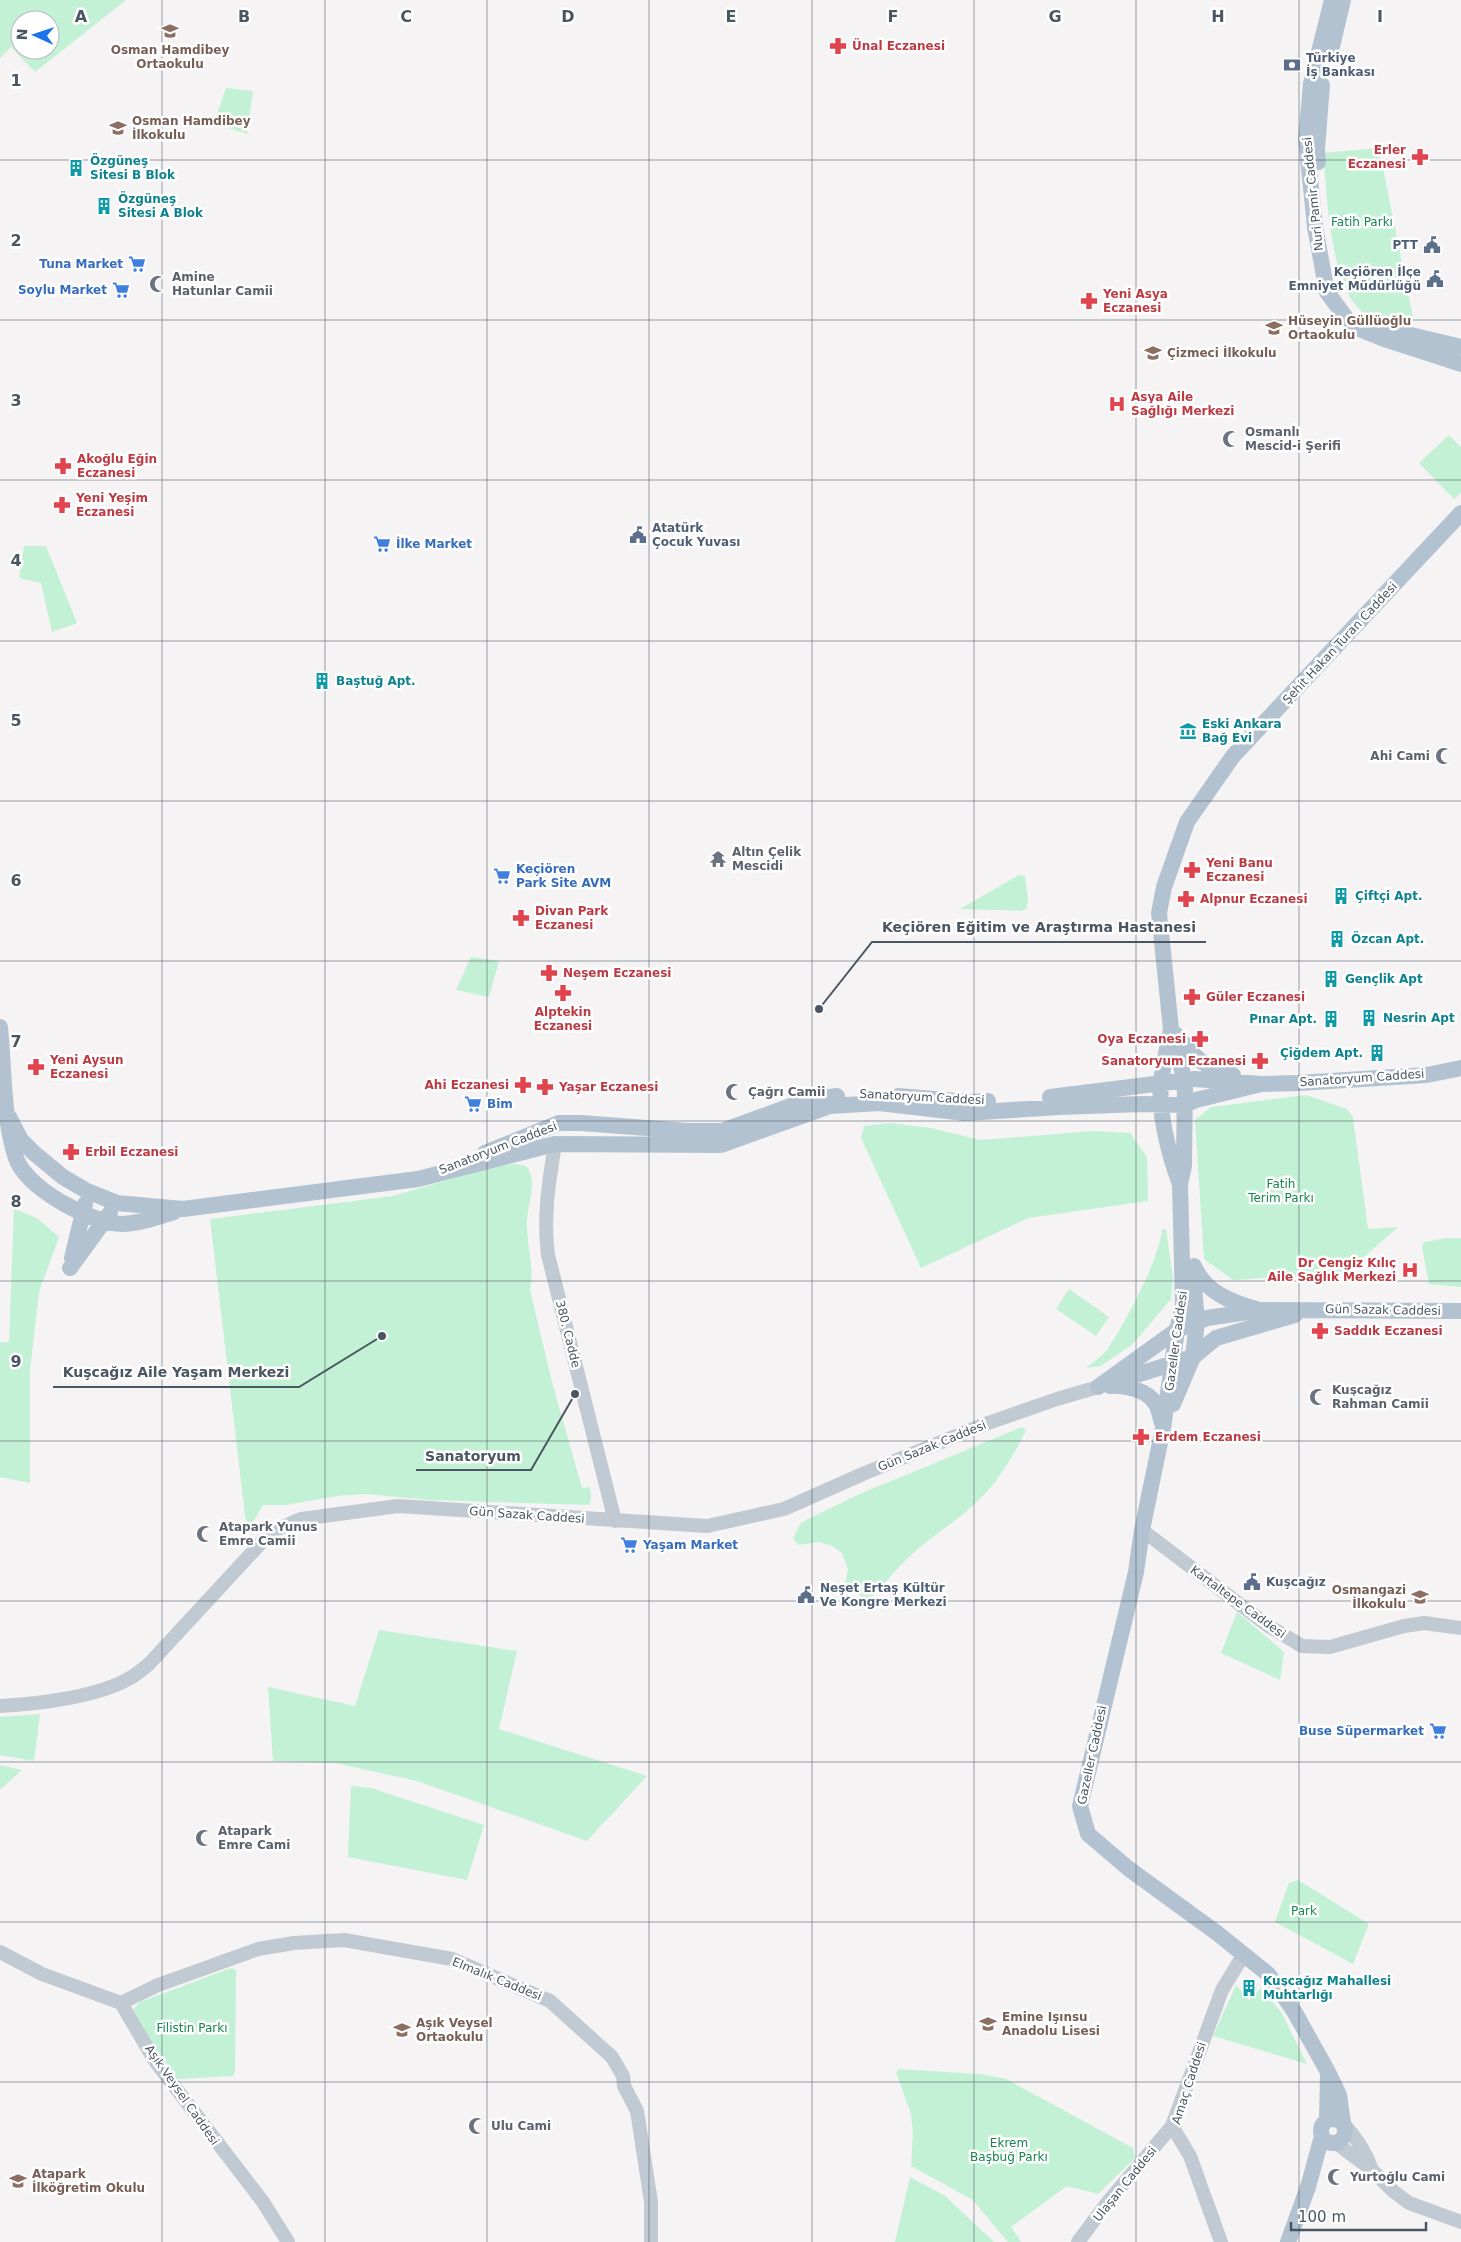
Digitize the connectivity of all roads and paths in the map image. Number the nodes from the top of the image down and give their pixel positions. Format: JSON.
{"nodes":[{"id":1,"x":1332,"y":0,"type":"edge"},
{"id":2,"x":1343,"y":0,"type":"edge"},
{"id":3,"x":1310,"y":132,"type":"junction"},
{"id":4,"x":1461,"y":347,"type":"edge"},
{"id":5,"x":1461,"y":364,"type":"edge"},
{"id":6,"x":1461,"y":513,"type":"edge"},
{"id":7,"x":0,"y":1026,"type":"edge"},
{"id":8,"x":1171,"y":1029,"type":"junction"},
{"id":9,"x":1461,"y":1068,"type":"edge"},
{"id":10,"x":1185,"y":1081,"type":"junction"},
{"id":11,"x":1161,"y":1082,"type":"junction"},
{"id":12,"x":1261,"y":1084,"type":"junction"},
{"id":13,"x":1161,"y":1104,"type":"junction"},
{"id":14,"x":1185,"y":1105,"type":"junction"},
{"id":15,"x":9,"y":1117,"type":"junction"},
{"id":16,"x":555,"y":1144,"type":"junction"},
{"id":17,"x":418,"y":1179,"type":"junction"},
{"id":18,"x":1180,"y":1184,"type":"junction"},
{"id":19,"x":87,"y":1191,"type":"junction"},
{"id":20,"x":116,"y":1203,"type":"junction"},
{"id":21,"x":183,"y":1209,"type":"junction"},
{"id":22,"x":83,"y":1214,"type":"junction"},
{"id":23,"x":104,"y":1221,"type":"junction"},
{"id":24,"x":1183,"y":1224,"type":"junction"},
{"id":25,"x":1191,"y":1258,"type":"junction"},
{"id":26,"x":1261,"y":1310,"type":"junction"},
{"id":27,"x":1461,"y":1311,"type":"edge"},
{"id":28,"x":1304,"y":1312,"type":"junction"},
{"id":29,"x":1197,"y":1322,"type":"junction"},
{"id":30,"x":1177,"y":1330,"type":"junction"},
{"id":31,"x":1193,"y":1357,"type":"junction"},
{"id":32,"x":1173,"y":1365,"type":"junction"},
{"id":33,"x":1098,"y":1387,"type":"junction"},
{"id":34,"x":1163,"y":1428,"type":"junction"},
{"id":35,"x":615,"y":1521,"type":"junction"},
{"id":36,"x":1142,"y":1530,"type":"junction"},
{"id":37,"x":1461,"y":1628,"type":"edge"},
{"id":38,"x":0,"y":1706,"type":"edge"},
{"id":39,"x":0,"y":1952,"type":"edge"},
{"id":40,"x":1244,"y":1954,"type":"junction"},
{"id":41,"x":121,"y":2003,"type":"junction"},
{"id":42,"x":1172,"y":2126,"type":"junction"},
{"id":43,"x":1332,"y":2131,"type":"junction"},
{"id":44,"x":1372,"y":2170,"type":"junction"},
{"id":45,"x":1461,"y":2222,"type":"edge"},
{"id":46,"x":288,"y":2242,"type":"edge"},
{"id":47,"x":651,"y":2242,"type":"edge"},
{"id":48,"x":1078,"y":2242,"type":"edge"},
{"id":49,"x":1221,"y":2242,"type":"edge"},
{"id":50,"x":1288,"y":2242,"type":"edge"}],
"edges":[{"from":1,"to":3,"type":"main road","name":"Nuri Pamir Caddesi"},
{"from":2,"to":3,"type":"main road","name":"Nuri Pamir Caddesi"},
{"from":3,"to":4,"type":"main road","name":"Nuri Pamir Caddesi"},
{"from":3,"to":5,"type":"main road","name":"Nuri Pamir Caddesi"},
{"from":6,"to":8,"type":"main road","name":"Şehit Hakan Turan Caddesi"},
{"from":7,"to":15,"type":"main road"},
{"from":8,"to":10,"type":"main road"},
{"from":8,"to":11,"type":"main road"},
{"from":8,"to":12,"type":"main road"},
{"from":9,"to":12,"type":"main road","name":"Sanatoryum Caddesi"},
{"from":10,"to":11,"type":"main road","name":"Sanatoryum Caddesi"},
{"from":10,"to":12,"type":"main road","name":"Sanatoryum Caddesi"},
{"from":10,"to":14,"type":"main road"},
{"from":11,"to":13,"type":"main road"},
{"from":11,"to":17,"type":"main road","name":"Sanatoryum Caddesi"},
{"from":12,"to":14,"type":"main road","name":"Sanatoryum Caddesi"},
{"from":13,"to":14,"type":"main road","name":"Sanatoryum Caddesi"},
{"from":13,"to":16,"type":"main road","name":"Sanatoryum Caddesi"},
{"from":13,"to":18,"type":"main road"},
{"from":14,"to":18,"type":"main road"},
{"from":15,"to":19,"type":"main road","name":"Sanatoryum Caddesi"},
{"from":15,"to":22,"type":"main road","name":"Sanatoryum Caddesi"},
{"from":16,"to":17,"type":"main road","name":"Sanatoryum Caddesi"},
{"from":16,"to":35,"type":"street","name":"380. Cadde"},
{"from":17,"to":21,"type":"main road","name":"Sanatoryum Caddesi"},
{"from":18,"to":24,"type":"main road","name":"Gazeller Caddesi"},
{"from":19,"to":20,"type":"main road","name":"Sanatoryum Caddesi"},
{"from":19,"to":22,"type":"main road"},
{"from":20,"to":21,"type":"main road","name":"Sanatoryum Caddesi"},
{"from":20,"to":23,"type":"main road"},
{"from":21,"to":23,"type":"main road","name":"Sanatoryum Caddesi"},
{"from":22,"to":23,"type":"main road","name":"Sanatoryum Caddesi"},
{"from":22,"to":23,"type":"main road"},
{"from":24,"to":25,"type":"main road","name":"Gazeller Caddesi"},
{"from":24,"to":30,"type":"main road","name":"Gazeller Caddesi"},
{"from":25,"to":26,"type":"main road"},
{"from":25,"to":29,"type":"main road","name":"Gazeller Caddesi"},
{"from":26,"to":28,"type":"main road","name":"Gün Sazak Caddesi"},
{"from":26,"to":29,"type":"main road","name":"Gün Sazak Caddesi"},
{"from":27,"to":28,"type":"main road","name":"Gün Sazak Caddesi"},
{"from":28,"to":31,"type":"main road","name":"Gün Sazak Caddesi"},
{"from":29,"to":30,"type":"main road","name":"Gün Sazak Caddesi"},
{"from":29,"to":31,"type":"main road","name":"Gazeller Caddesi"},
{"from":30,"to":32,"type":"main road","name":"Gazeller Caddesi"},
{"from":30,"to":33,"type":"main road","name":"Gün Sazak Caddesi"},
{"from":31,"to":32,"type":"main road","name":"Gün Sazak Caddesi"},
{"from":31,"to":34,"type":"main road","name":"Gazeller Caddesi"},
{"from":32,"to":33,"type":"main road","name":"Gün Sazak Caddesi"},
{"from":32,"to":34,"type":"main road","name":"Gazeller Caddesi"},
{"from":33,"to":34,"type":"main road"},
{"from":33,"to":35,"type":"street","name":"Gün Sazak Caddesi"},
{"from":34,"to":36,"type":"main road","name":"Gazeller Caddesi"},
{"from":35,"to":38,"type":"street","name":"Gün Sazak Caddesi"},
{"from":36,"to":37,"type":"street","name":"Kartaltepe Caddesi"},
{"from":36,"to":40,"type":"main road","name":"Gazeller Caddesi"},
{"from":39,"to":41,"type":"street"},
{"from":40,"to":42,"type":"street","name":"Amaç Caddesi"},
{"from":40,"to":43,"type":"main road","name":"Gazeller Caddesi"},
{"from":41,"to":46,"type":"street","name":"Aşık Veysel Caddesi"},
{"from":41,"to":47,"type":"street","name":"Elmalık Caddesi"},
{"from":42,"to":48,"type":"street","name":"Ulaşan Caddesi"},
{"from":42,"to":49,"type":"street","name":"Amaç Caddesi"},
{"from":43,"to":44,"type":"street"},
{"from":43,"to":44,"type":"street"},
{"from":43,"to":50,"type":"main road","name":"Gazeller Caddesi"},
{"from":44,"to":45,"type":"street"}]}
